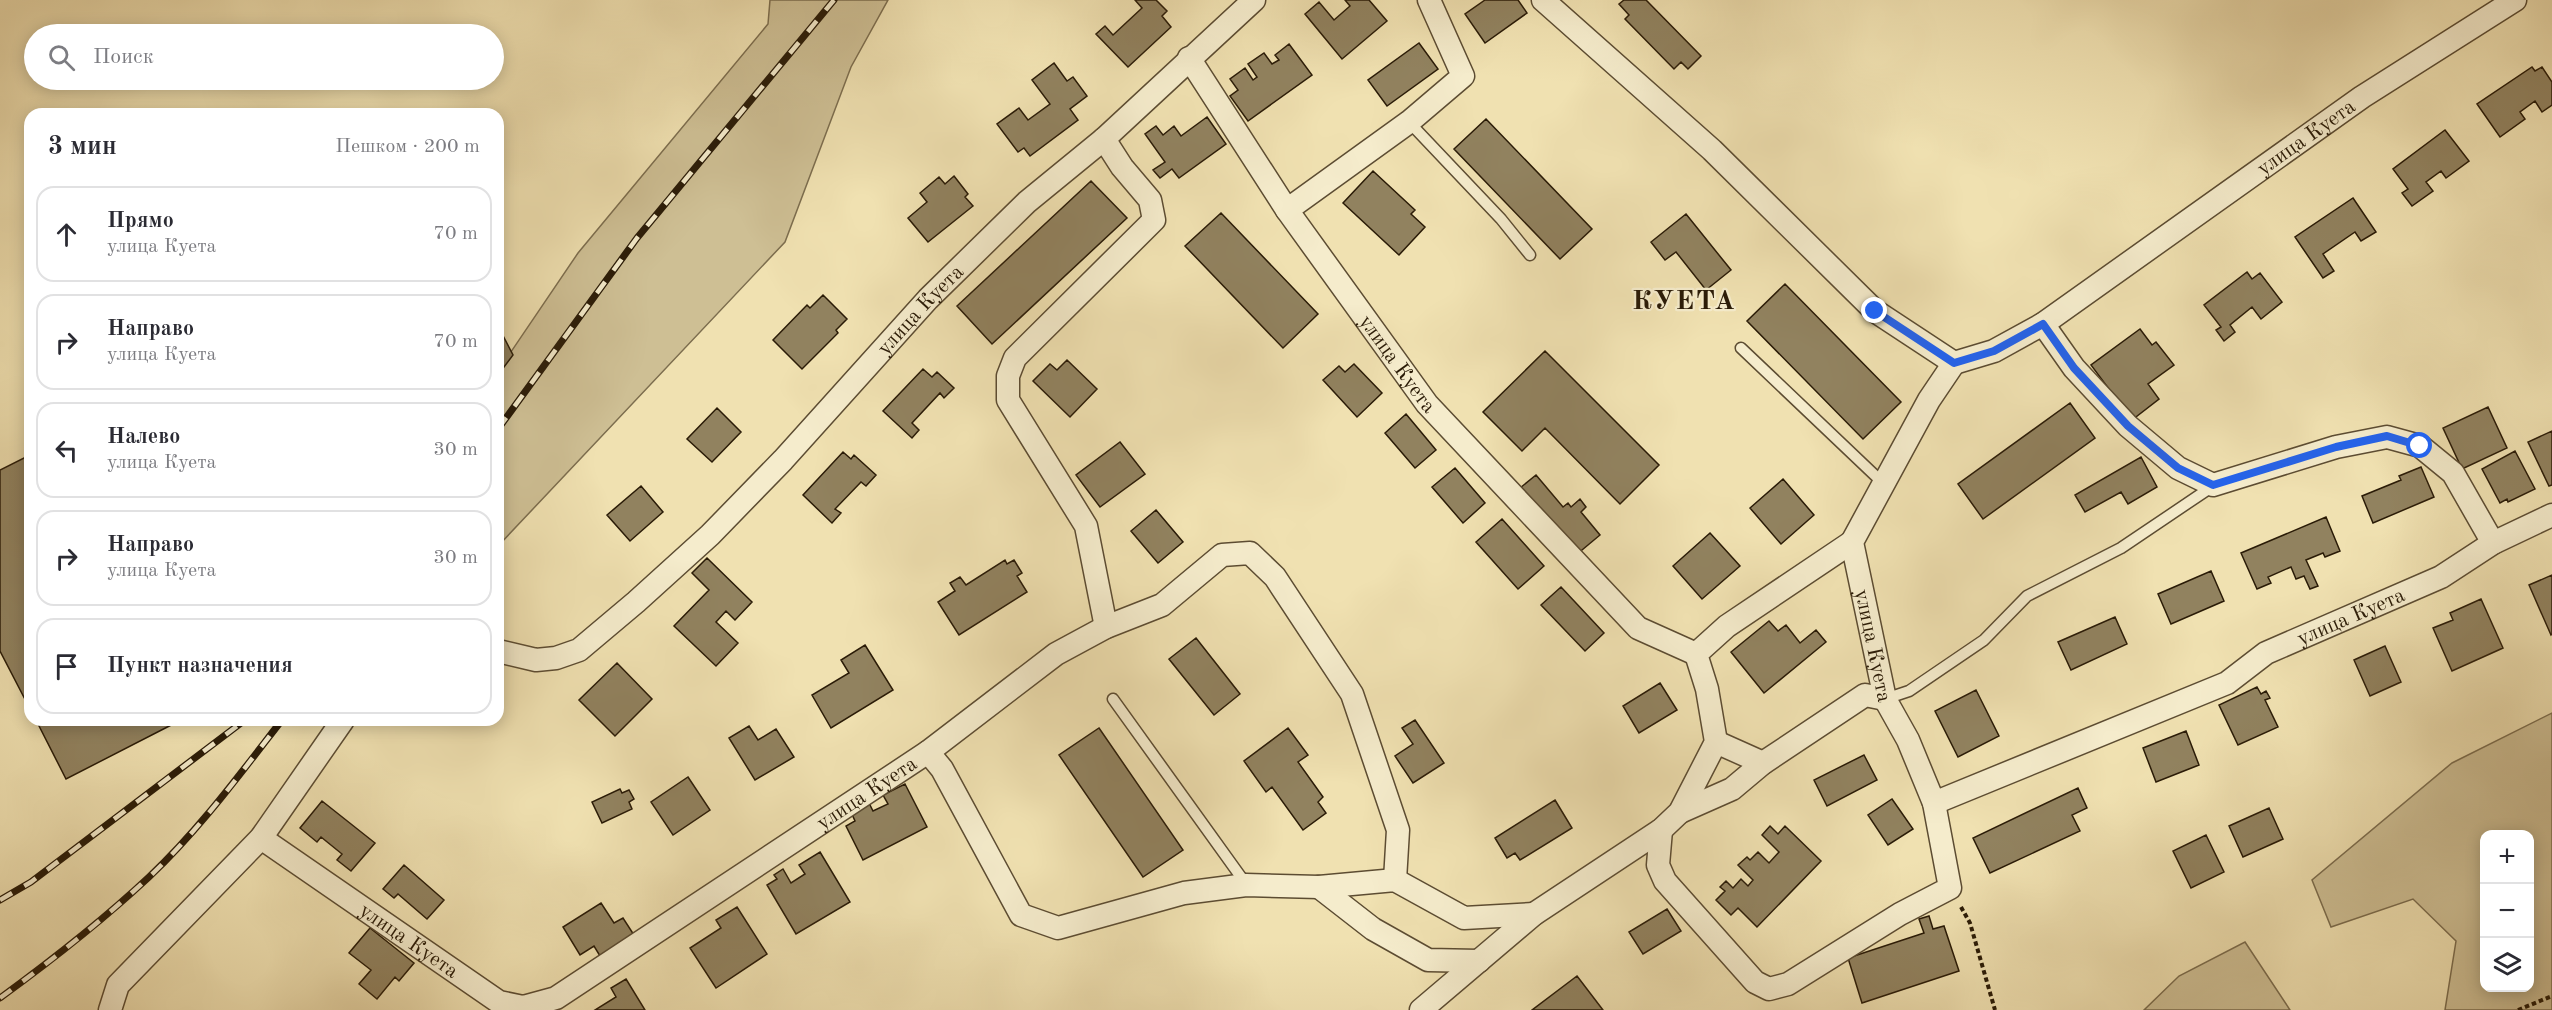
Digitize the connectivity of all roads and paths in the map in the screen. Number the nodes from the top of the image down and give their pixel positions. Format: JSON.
{"nodes":[{"id":1,"x":1254,"y":0,"type":"edge"},
{"id":2,"x":1429,"y":0,"type":"edge"},
{"id":3,"x":1543,"y":0,"type":"edge"},
{"id":4,"x":2515,"y":0,"type":"edge"},
{"id":5,"x":1189,"y":58,"type":"junction"},
{"id":6,"x":1409,"y":122,"type":"junction"},
{"id":7,"x":1104,"y":139,"type":"junction"},
{"id":8,"x":1287,"y":210,"type":"junction"},
{"id":9,"x":1530,"y":255,"type":"dead end"},
{"id":10,"x":2043,"y":324,"type":"junction"},
{"id":11,"x":1741,"y":348,"type":"dead end"},
{"id":12,"x":1954,"y":363,"type":"junction"},
{"id":13,"x":1884,"y":484,"type":"junction"},
{"id":14,"x":2213,"y":485,"type":"junction"},
{"id":15,"x":2552,"y":516,"type":"edge"},
{"id":16,"x":1852,"y":542,"type":"junction"},
{"id":17,"x":2493,"y":543,"type":"junction"},
{"id":18,"x":1106,"y":627,"type":"junction"},
{"id":19,"x":504,"y":652,"type":"edge"},
{"id":20,"x":1696,"y":654,"type":"junction"},
{"id":21,"x":1113,"y":699,"type":"dead end"},
{"id":22,"x":1885,"y":699,"type":"junction"},
{"id":23,"x":339,"y":726,"type":"edge"},
{"id":24,"x":1716,"y":742,"type":"junction"},
{"id":25,"x":928,"y":752,"type":"junction"},
{"id":26,"x":1763,"y":763,"type":"junction"},
{"id":27,"x":1934,"y":803,"type":"junction"},
{"id":28,"x":1680,"y":812,"type":"junction"},
{"id":29,"x":1661,"y":830,"type":"junction"},
{"id":30,"x":261,"y":838,"type":"junction"},
{"id":31,"x":1395,"y":880,"type":"junction"},
{"id":32,"x":1246,"y":885,"type":"junction"},
{"id":33,"x":1319,"y":887,"type":"junction"},
{"id":34,"x":1950,"y":888,"type":"junction"},
{"id":35,"x":1534,"y":914,"type":"junction"},
{"id":36,"x":1479,"y":961,"type":"junction"},
{"id":37,"x":2552,"y":996,"type":"edge"},
{"id":38,"x":110,"y":1010,"type":"edge"},
{"id":39,"x":1421,"y":1010,"type":"edge"},
{"id":40,"x":1995,"y":1010,"type":"edge"},
{"id":41,"x":2518,"y":1010,"type":"edge"}],
"edges":[{"from":1,"to":5,"type":"street","name":"улица Куета"},
{"from":2,"to":6,"type":"street"},
{"from":3,"to":12,"type":"street"},
{"from":4,"to":10,"type":"street","name":"улица Куета"},
{"from":5,"to":7,"type":"street","name":"улица Куета"},
{"from":5,"to":8,"type":"street","name":"улица Куета"},
{"from":6,"to":8,"type":"street"},
{"from":6,"to":9,"type":"lane"},
{"from":7,"to":18,"type":"street"},
{"from":7,"to":19,"type":"street","name":"улица Куета"},
{"from":8,"to":20,"type":"street","name":"улица Куета"},
{"from":10,"to":12,"type":"street","name":"улица Куета"},
{"from":10,"to":14,"type":"street"},
{"from":11,"to":13,"type":"lane"},
{"from":12,"to":13,"type":"street"},
{"from":13,"to":16,"type":"street"},
{"from":14,"to":17,"type":"street"},
{"from":14,"to":22,"type":"lane"},
{"from":15,"to":17,"type":"street","name":"улица Куета"},
{"from":16,"to":20,"type":"street"},
{"from":16,"to":22,"type":"street","name":"улица Куета"},
{"from":17,"to":27,"type":"street","name":"улица Куета"},
{"from":18,"to":25,"type":"street"},
{"from":18,"to":31,"type":"street"},
{"from":20,"to":24,"type":"street"},
{"from":21,"to":32,"type":"lane"},
{"from":22,"to":26,"type":"street"},
{"from":22,"to":27,"type":"street","name":"улица Куета"},
{"from":23,"to":30,"type":"street"},
{"from":24,"to":26,"type":"street"},
{"from":24,"to":28,"type":"street"},
{"from":25,"to":30,"type":"street","name":"улица Куета"},
{"from":25,"to":32,"type":"street","name":"улица Куета"},
{"from":26,"to":28,"type":"street"},
{"from":27,"to":34,"type":"street"},
{"from":28,"to":29,"type":"street"},
{"from":29,"to":34,"type":"street"},
{"from":29,"to":35,"type":"street"},
{"from":30,"to":38,"type":"street"},
{"from":31,"to":33,"type":"street","name":"улица Куета"},
{"from":31,"to":35,"type":"street"},
{"from":32,"to":33,"type":"street","name":"улица Куета"},
{"from":33,"to":36,"type":"street"},
{"from":34,"to":40,"type":"path"},
{"from":35,"to":36,"type":"street"},
{"from":36,"to":39,"type":"street"},
{"from":37,"to":41,"type":"path"}]}
